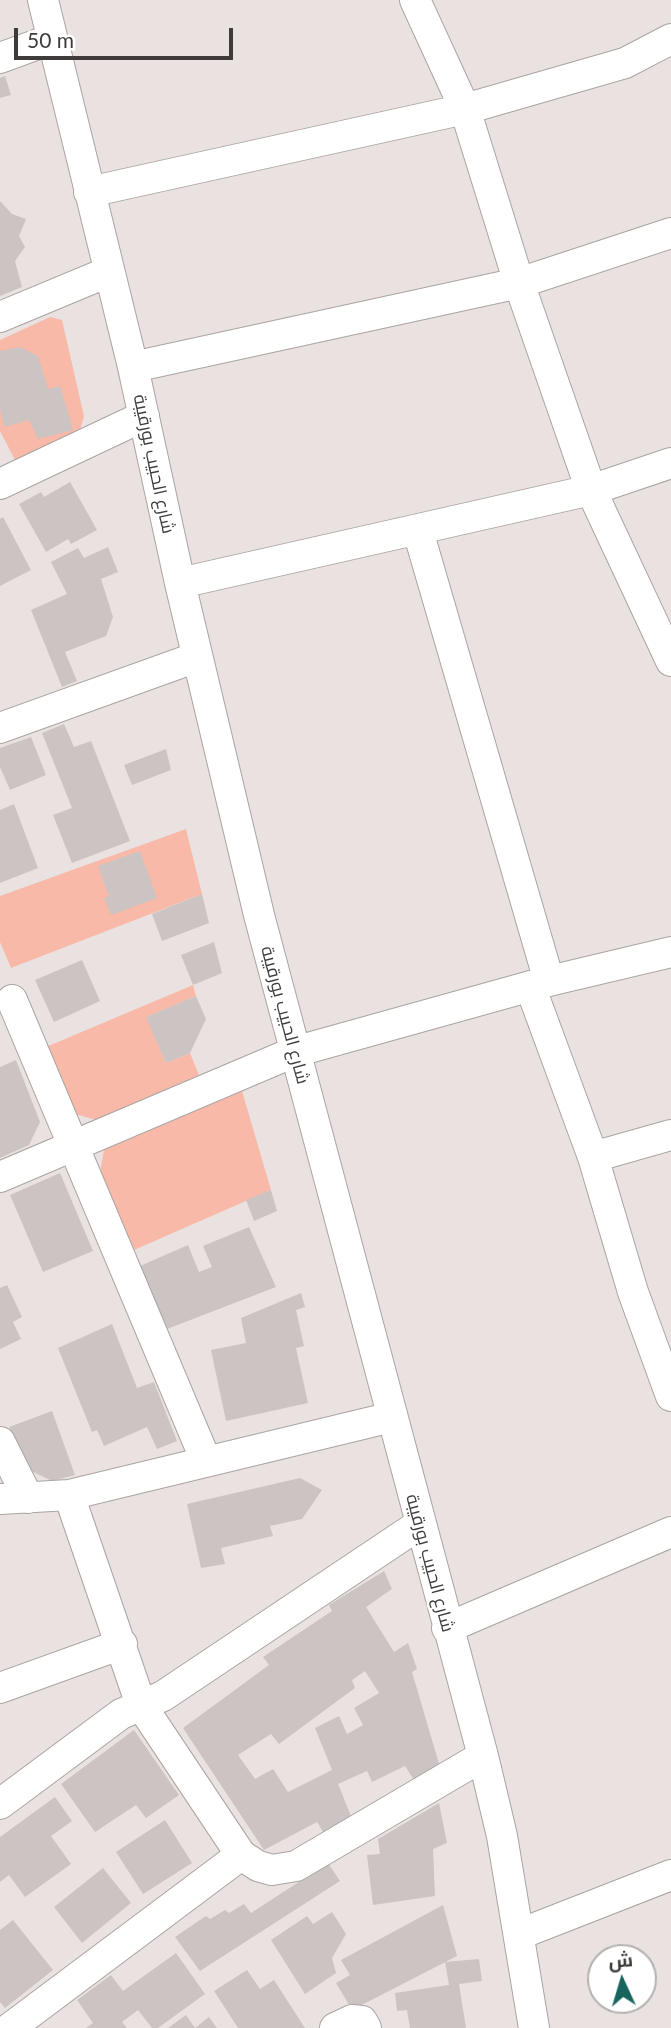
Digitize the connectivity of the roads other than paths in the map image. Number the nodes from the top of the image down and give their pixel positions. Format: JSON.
{"nodes":[{"id":1,"x":43,"y":0,"type":"edge"},
{"id":2,"x":415,"y":0,"type":"edge"},
{"id":3,"x":52,"y":39,"type":"junction"},
{"id":4,"x":671,"y":39,"type":"edge"},
{"id":5,"x":0,"y":58,"type":"edge"},
{"id":6,"x":465,"y":109,"type":"junction"},
{"id":7,"x":89,"y":192,"type":"junction"},
{"id":8,"x":671,"y":233,"type":"edge"},
{"id":9,"x":108,"y":272,"type":"junction"},
{"id":10,"x":519,"y":283,"type":"junction"},
{"id":11,"x":0,"y":317,"type":"edge"},
{"id":12,"x":133,"y":367,"type":"junction"},
{"id":13,"x":144,"y":416,"type":"junction"},
{"id":14,"x":671,"y":463,"type":"edge"},
{"id":15,"x":0,"y":484,"type":"edge"},
{"id":16,"x":591,"y":490,"type":"junction"},
{"id":17,"x":418,"y":531,"type":"junction"},
{"id":18,"x":180,"y":583,"type":"junction"},
{"id":19,"x":197,"y":657,"type":"junction"},
{"id":20,"x":671,"y":661,"type":"edge"},
{"id":21,"x":0,"y":728,"type":"edge"},
{"id":22,"x":671,"y":952,"type":"edge"},
{"id":23,"x":540,"y":984,"type":"junction"},
{"id":24,"x":12,"y":1000,"type":"dead end"},
{"id":25,"x":294,"y":1052,"type":"junction"},
{"id":26,"x":671,"y":1135,"type":"edge"},
{"id":27,"x":73,"y":1146,"type":"junction"},
{"id":28,"x":593,"y":1157,"type":"junction"},
{"id":29,"x":0,"y":1177,"type":"edge"},
{"id":30,"x":671,"y":1396,"type":"edge"},
{"id":31,"x":391,"y":1417,"type":"junction"},
{"id":32,"x":0,"y":1442,"type":"edge"},
{"id":33,"x":206,"y":1461,"type":"junction"},
{"id":34,"x":69,"y":1495,"type":"junction"},
{"id":35,"x":14,"y":1499,"type":"edge"},
{"id":36,"x":420,"y":1524,"type":"junction"},
{"id":37,"x":670,"y":1534,"type":"edge"},
{"id":38,"x":447,"y":1628,"type":"junction"},
{"id":39,"x":122,"y":1644,"type":"junction"},
{"id":40,"x":0,"y":1688,"type":"edge"},
{"id":41,"x":141,"y":1705,"type":"junction"},
{"id":42,"x":484,"y":1756,"type":"junction"},
{"id":43,"x":0,"y":1804,"type":"edge"},
{"id":44,"x":241,"y":1855,"type":"junction"},
{"id":45,"x":671,"y":1875,"type":"edge"},
{"id":46,"x":520,"y":1934,"type":"junction"},
{"id":47,"x":10,"y":2028,"type":"edge"},
{"id":48,"x":335,"y":2028,"type":"edge"},
{"id":49,"x":366,"y":2028,"type":"edge"},
{"id":50,"x":534,"y":2028,"type":"edge"}],
"edges":[{"from":1,"to":3,"type":"street","name":"شارع الحبيب بورقيبة"},
{"from":2,"to":6,"type":"street"},
{"from":3,"to":5,"type":"street"},
{"from":3,"to":7,"type":"street","name":"شارع الحبيب بورقيبة"},
{"from":4,"to":6,"type":"street"},
{"from":6,"to":7,"type":"street"},
{"from":6,"to":10,"type":"street"},
{"from":7,"to":9,"type":"street","name":"شارع الحبيب بورقيبة"},
{"from":8,"to":10,"type":"street"},
{"from":9,"to":11,"type":"street"},
{"from":9,"to":12,"type":"street","name":"شارع الحبيب بورقيبة"},
{"from":10,"to":12,"type":"street"},
{"from":10,"to":16,"type":"street"},
{"from":12,"to":13,"type":"street","name":"شارع الحبيب بورقيبة"},
{"from":13,"to":15,"type":"street"},
{"from":13,"to":18,"type":"street","name":"شارع الحبيب بورقيبة"},
{"from":14,"to":16,"type":"street"},
{"from":16,"to":17,"type":"street"},
{"from":16,"to":20,"type":"street"},
{"from":17,"to":18,"type":"street"},
{"from":17,"to":23,"type":"street"},
{"from":18,"to":19,"type":"street","name":"شارع الحبيب بورقيبة"},
{"from":19,"to":21,"type":"street"},
{"from":19,"to":25,"type":"street","name":"شارع الحبيب بورقيبة"},
{"from":22,"to":23,"type":"street"},
{"from":23,"to":25,"type":"street"},
{"from":23,"to":28,"type":"street"},
{"from":24,"to":27,"type":"street"},
{"from":25,"to":27,"type":"street"},
{"from":25,"to":31,"type":"street","name":"شارع الحبيب بورقيبة"},
{"from":26,"to":28,"type":"street"},
{"from":27,"to":29,"type":"street"},
{"from":27,"to":33,"type":"street"},
{"from":28,"to":30,"type":"street"},
{"from":31,"to":33,"type":"street"},
{"from":31,"to":36,"type":"street","name":"شارع الحبيب بورقيبة"},
{"from":32,"to":35,"type":"street"},
{"from":33,"to":34,"type":"street"},
{"from":34,"to":35,"type":"street"},
{"from":34,"to":39,"type":"street"},
{"from":36,"to":38,"type":"street","name":"شارع الحبيب بورقيبة"},
{"from":36,"to":41,"type":"street"},
{"from":37,"to":38,"type":"street"},
{"from":38,"to":42,"type":"street","name":"شارع الحبيب بورقيبة"},
{"from":39,"to":40,"type":"street"},
{"from":39,"to":41,"type":"street"},
{"from":41,"to":43,"type":"street"},
{"from":41,"to":44,"type":"street"},
{"from":42,"to":44,"type":"street"},
{"from":42,"to":46,"type":"street","name":"شارع الحبيب بورقيبة"},
{"from":44,"to":47,"type":"street"},
{"from":45,"to":46,"type":"street"},
{"from":46,"to":50,"type":"street","name":"شارع الحبيب بورقيبة"},
{"from":48,"to":49,"type":"street"}]}
